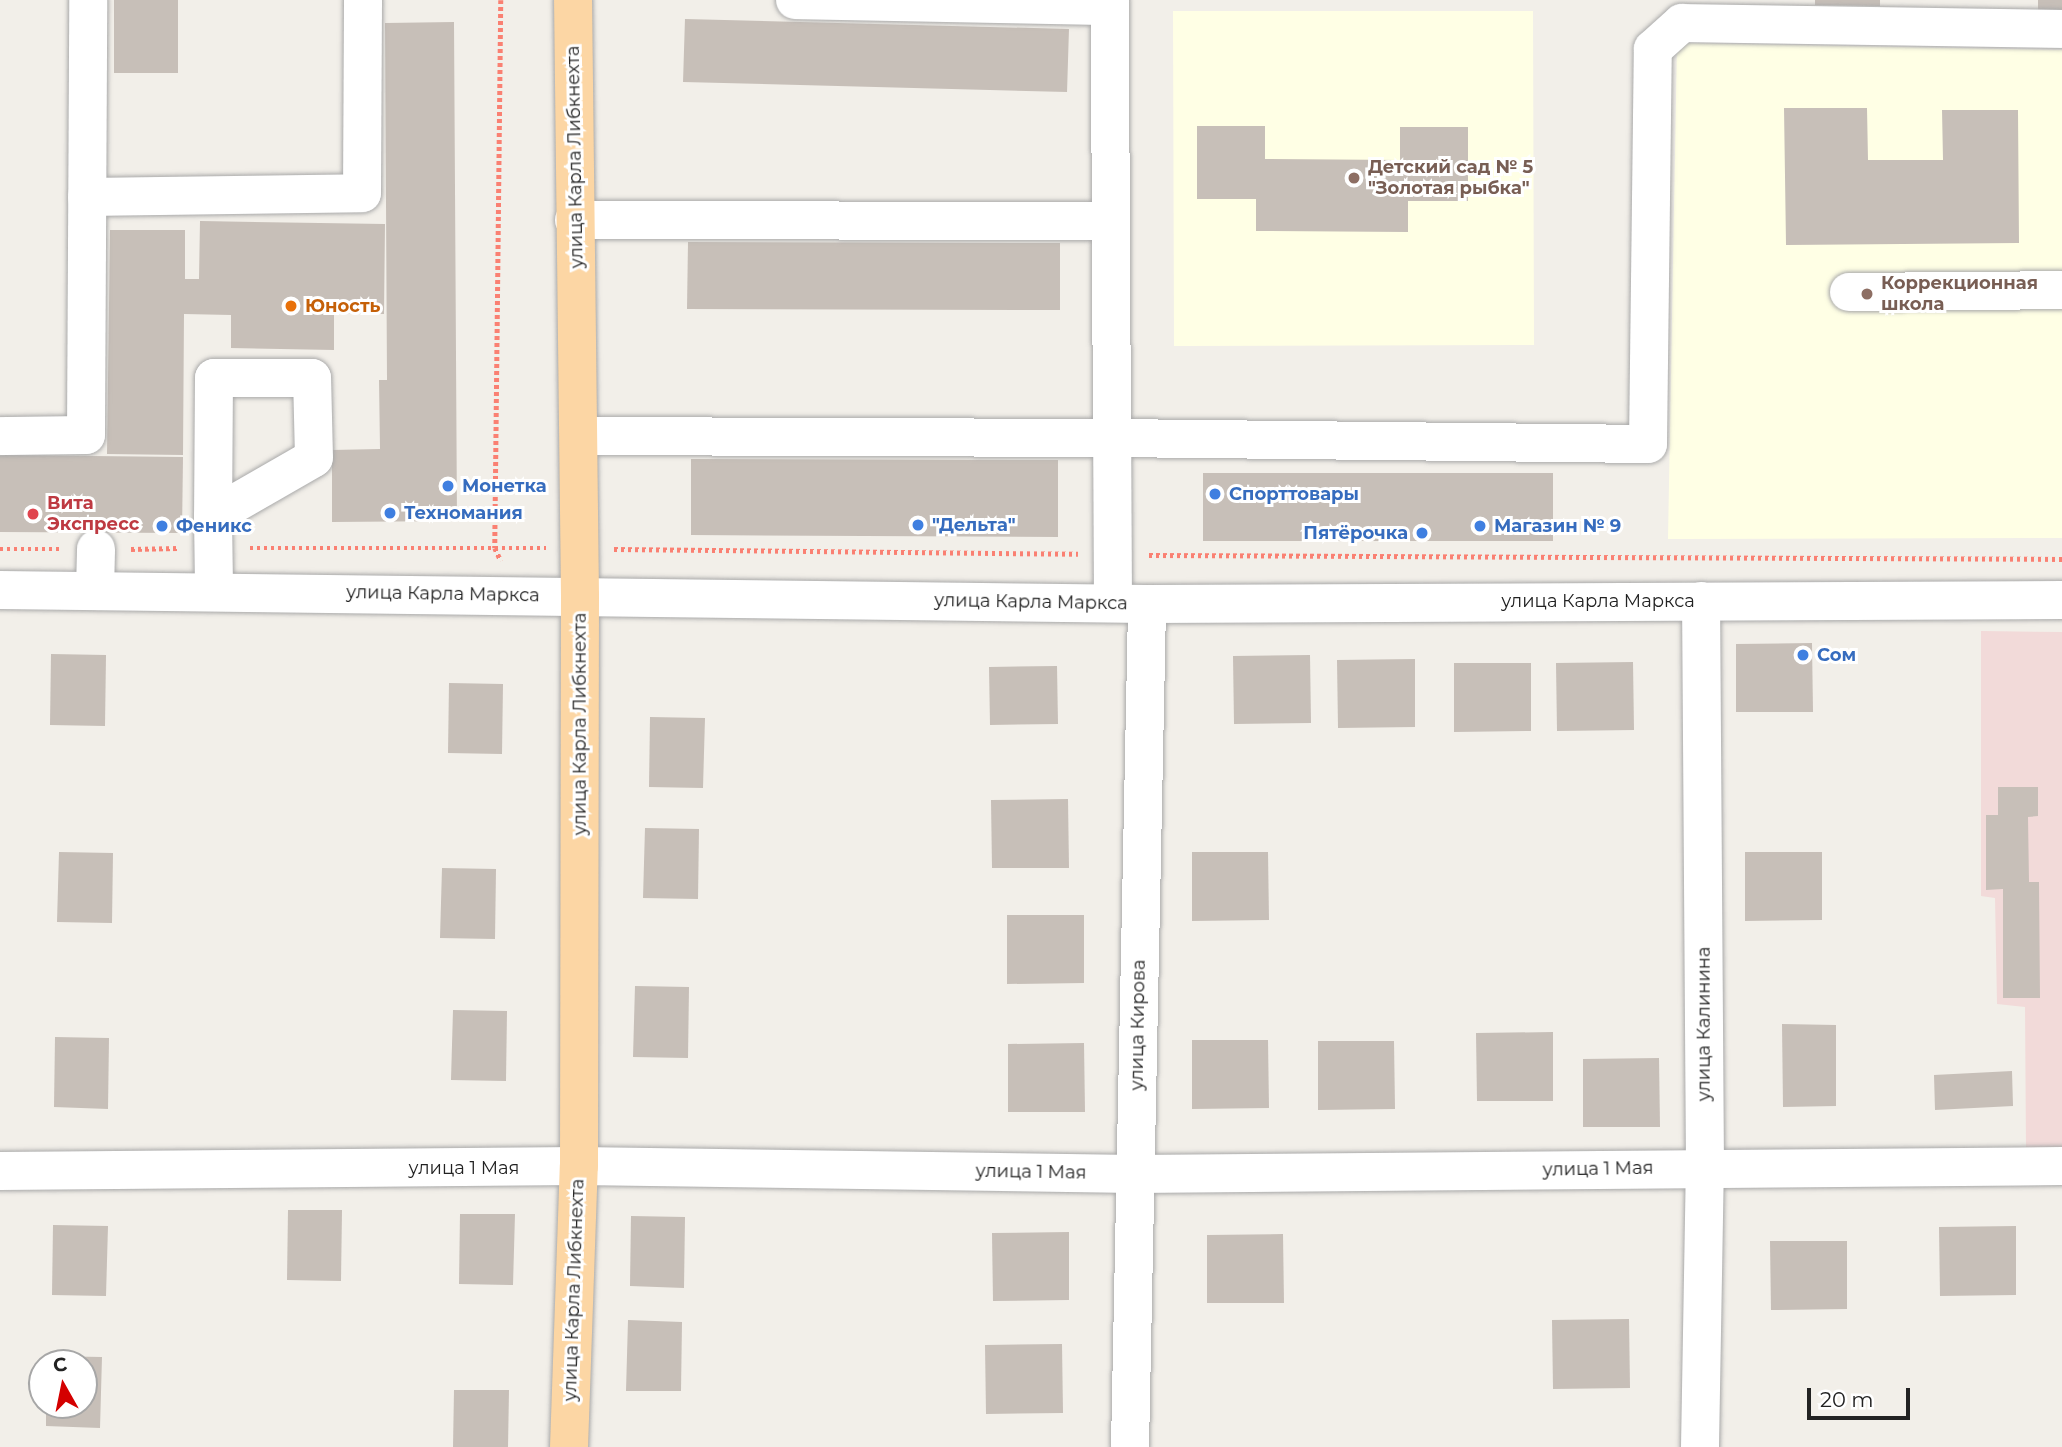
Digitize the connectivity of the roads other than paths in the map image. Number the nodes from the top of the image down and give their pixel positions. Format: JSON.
{"nodes":[{"id":1,"x":88,"y":0,"type":"edge"},
{"id":2,"x":363,"y":0,"type":"edge"},
{"id":3,"x":573,"y":0,"type":"edge"},
{"id":4,"x":795,"y":0,"type":"edge"},
{"id":5,"x":1110,"y":3,"type":"edge"},
{"id":6,"x":1682,"y":11,"type":"edge"},
{"id":7,"x":1784,"y":12,"type":"edge"},
{"id":8,"x":2013,"y":14,"type":"edge"},
{"id":9,"x":2062,"y":29,"type":"edge"},
{"id":10,"x":88,"y":197,"type":"junction"},
{"id":11,"x":574,"y":220,"type":"junction"},
{"id":12,"x":1111,"y":220,"type":"junction"},
{"id":13,"x":2062,"y":290,"type":"edge"},
{"id":14,"x":1849,"y":292,"type":"dead end"},
{"id":15,"x":0,"y":436,"type":"edge"},
{"id":16,"x":580,"y":436,"type":"junction"},
{"id":17,"x":1112,"y":438,"type":"junction"},
{"id":18,"x":213,"y":532,"type":"road end"},
{"id":19,"x":96,"y":549,"type":"road end"},
{"id":20,"x":0,"y":590,"type":"edge"},
{"id":21,"x":95,"y":591,"type":"junction"},
{"id":22,"x":214,"y":592,"type":"junction"},
{"id":23,"x":580,"y":596,"type":"junction"},
{"id":24,"x":2062,"y":600,"type":"edge"},
{"id":25,"x":1701,"y":601,"type":"junction"},
{"id":26,"x":1130,"y":603,"type":"junction"},
{"id":27,"x":579,"y":1166,"type":"junction"},
{"id":28,"x":2062,"y":1166,"type":"edge"},
{"id":29,"x":1704,"y":1168,"type":"junction"},
{"id":30,"x":0,"y":1171,"type":"edge"},
{"id":31,"x":1135,"y":1174,"type":"junction"},
{"id":32,"x":569,"y":1447,"type":"edge"},
{"id":33,"x":1130,"y":1447,"type":"edge"},
{"id":34,"x":1700,"y":1447,"type":"edge"}],
"edges":[{"from":1,"to":10,"type":"street"},
{"from":2,"to":10,"type":"street"},
{"from":3,"to":11,"type":"main road","name":"улица Карла Либкнехта"},
{"from":4,"to":5,"type":"street"},
{"from":5,"to":12,"type":"street","name":"улица Кирова"},
{"from":6,"to":7,"type":"street"},
{"from":6,"to":17,"type":"street"},
{"from":7,"to":8,"type":"street"},
{"from":8,"to":9,"type":"street"},
{"from":10,"to":15,"type":"street"},
{"from":11,"to":12,"type":"street"},
{"from":11,"to":16,"type":"main road","name":"улица Карла Либкнехта"},
{"from":12,"to":17,"type":"street","name":"улица Кирова"},
{"from":13,"to":14,"type":"street"},
{"from":16,"to":17,"type":"street"},
{"from":16,"to":23,"type":"main road","name":"улица Карла Либкнехта"},
{"from":17,"to":26,"type":"street","name":"улица Кирова"},
{"from":18,"to":22,"type":"street"},
{"from":19,"to":21,"type":"street"},
{"from":20,"to":21,"type":"street","name":"улица Карла Маркса"},
{"from":21,"to":22,"type":"street","name":"улица Карла Маркса"},
{"from":22,"to":23,"type":"street","name":"улица Карла Маркса"},
{"from":23,"to":26,"type":"street","name":"улица Карла Маркса"},
{"from":23,"to":27,"type":"main road","name":"улица Карла Либкнехта"},
{"from":24,"to":25,"type":"street","name":"улица Карла Маркса"},
{"from":25,"to":26,"type":"street","name":"улица Карла Маркса"},
{"from":25,"to":29,"type":"street","name":"улица Калинина"},
{"from":26,"to":31,"type":"street","name":"улица Кирова"},
{"from":27,"to":30,"type":"street","name":"улица 1 Мая"},
{"from":27,"to":31,"type":"street","name":"улица 1 Мая"},
{"from":27,"to":32,"type":"main road","name":"улица Карла Либкнехта"},
{"from":28,"to":29,"type":"street","name":"улица 1 Мая"},
{"from":29,"to":31,"type":"street","name":"улица 1 Мая"},
{"from":29,"to":34,"type":"street","name":"улица Калинина"},
{"from":31,"to":33,"type":"street","name":"улица Кирова"}]}
